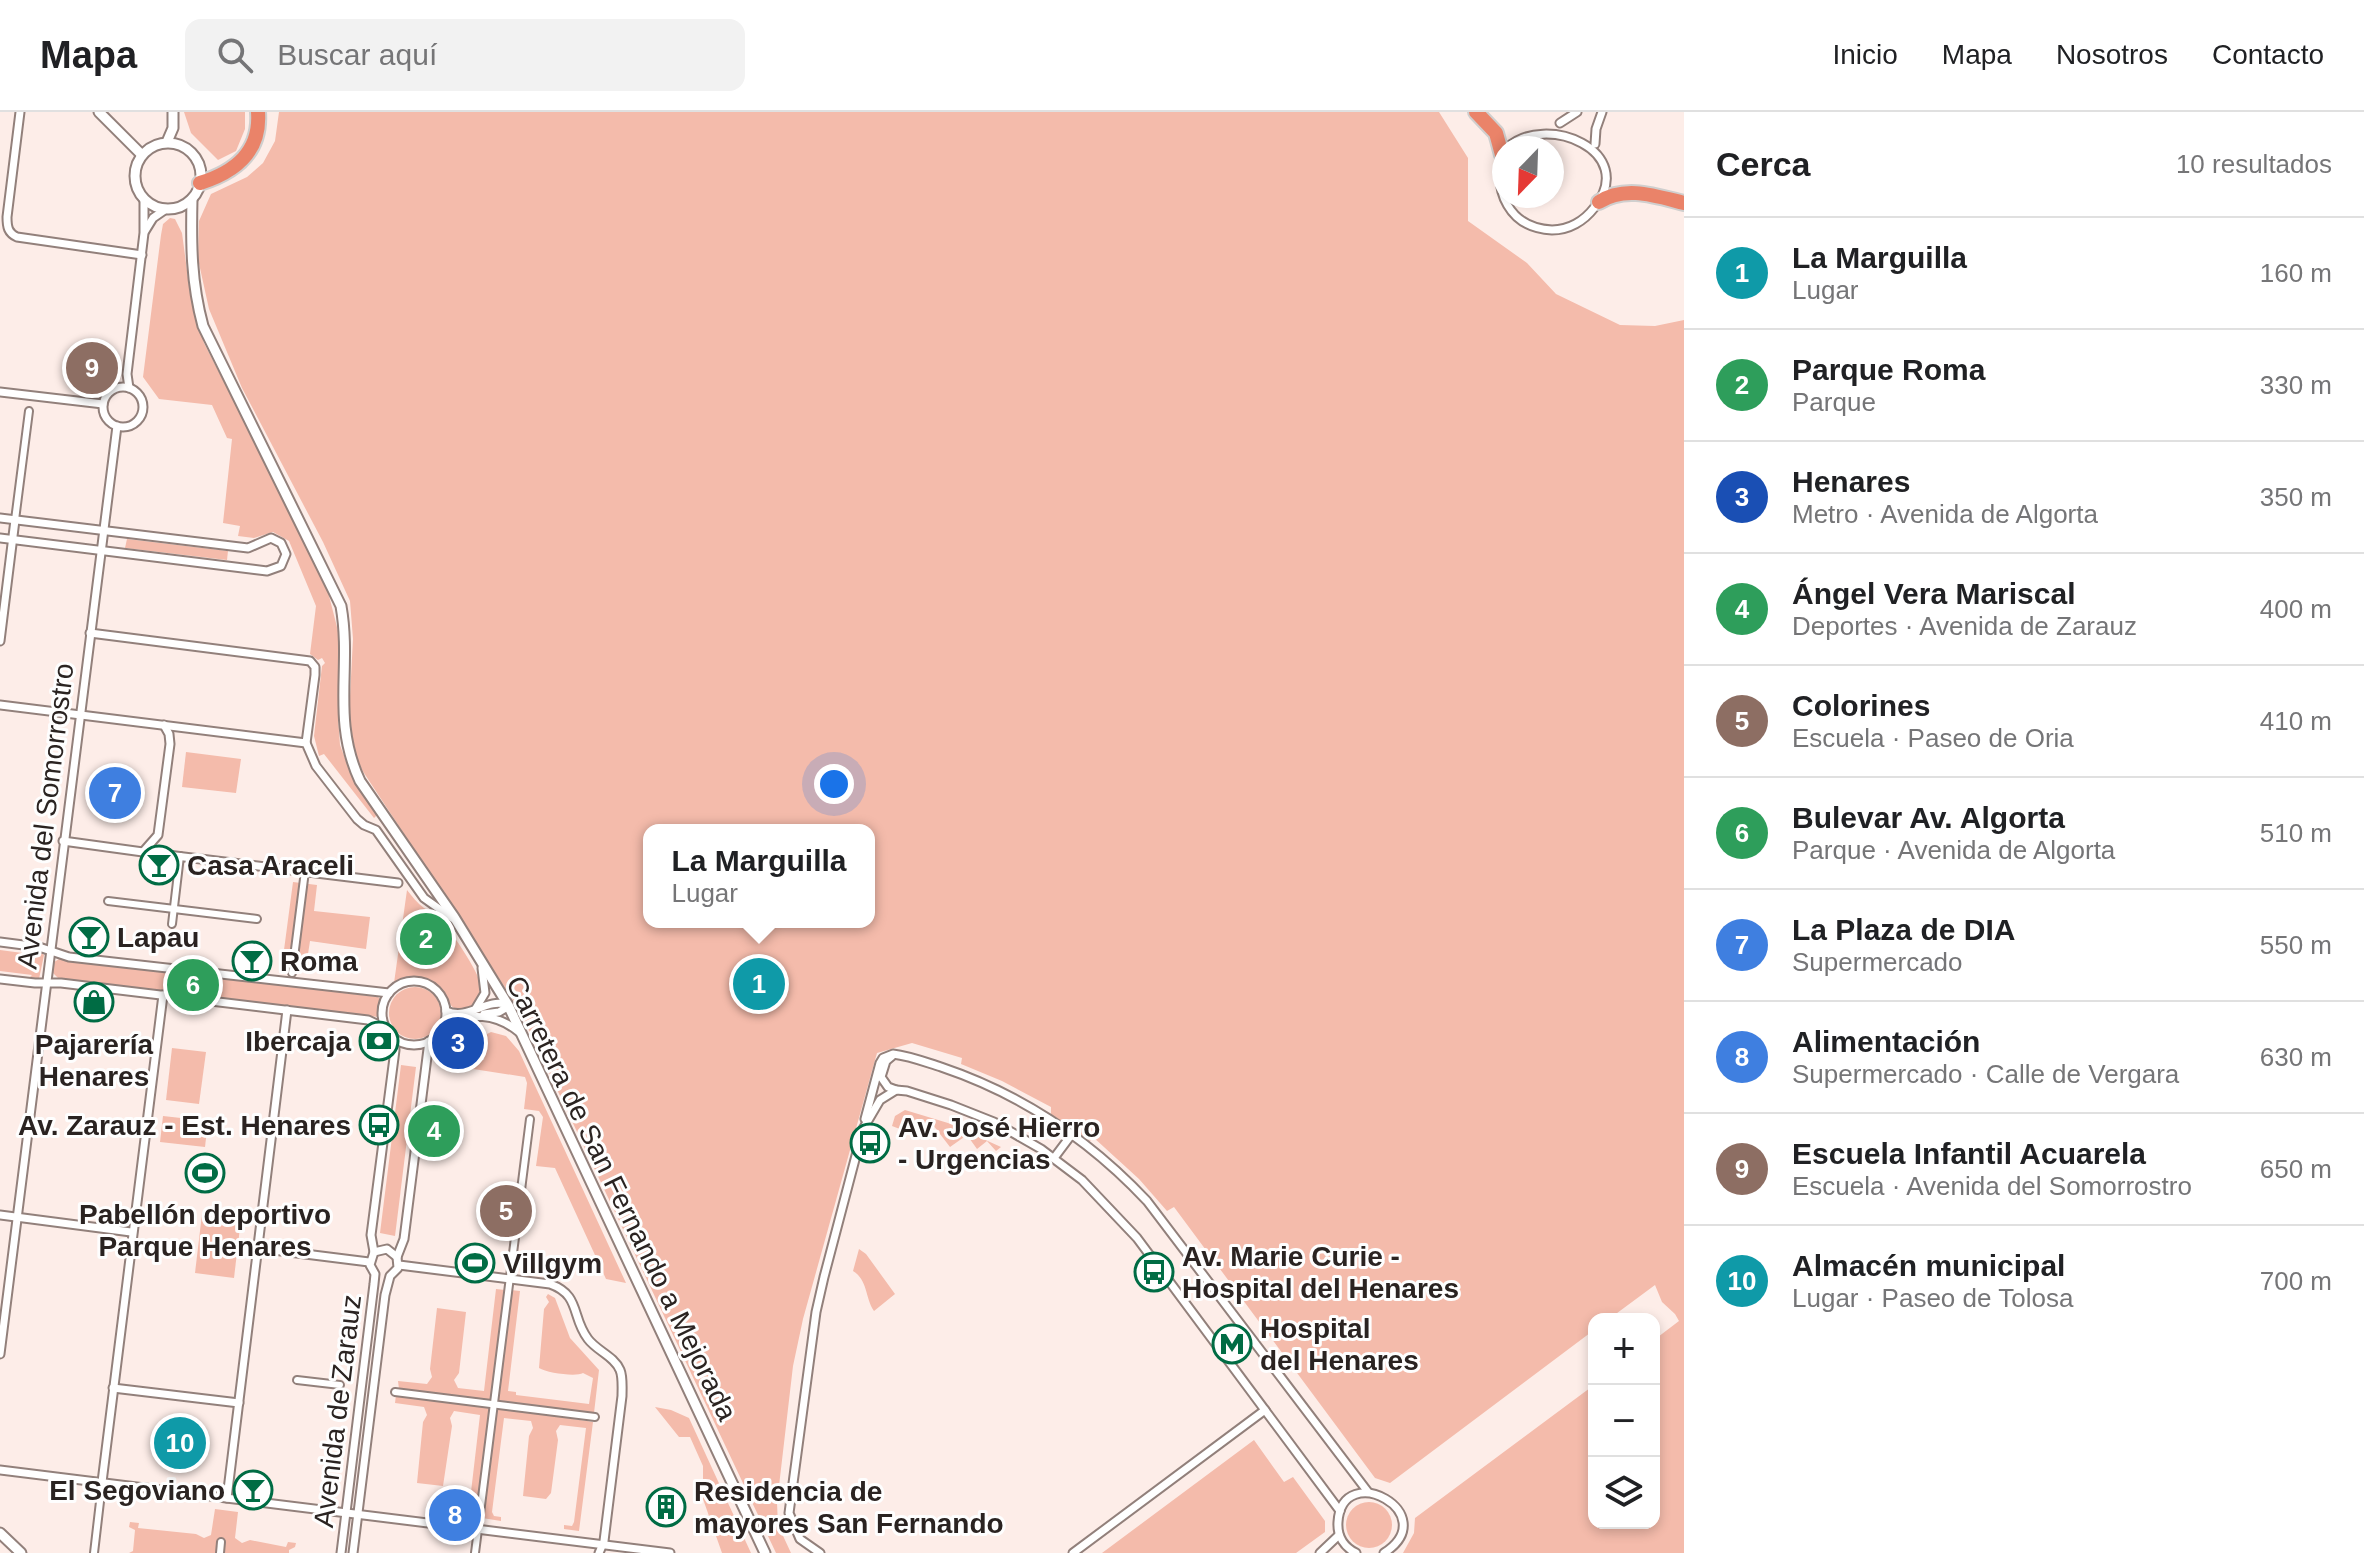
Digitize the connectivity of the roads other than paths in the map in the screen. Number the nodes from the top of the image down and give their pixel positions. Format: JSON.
{"nodes":[{"id":1,"x":20,"y":112,"type":"edge"},
{"id":2,"x":99,"y":112,"type":"edge"},
{"id":3,"x":258,"y":112,"type":"edge"},
{"id":4,"x":1476,"y":112,"type":"edge"},
{"id":5,"x":1577,"y":112,"type":"edge"},
{"id":6,"x":1601,"y":114,"type":"edge"},
{"id":7,"x":174,"y":115,"type":"edge"},
{"id":8,"x":1546,"y":123,"type":"dead end"},
{"id":9,"x":1560,"y":123,"type":"junction"},
{"id":10,"x":1532,"y":126,"type":"dead end"},
{"id":11,"x":1574,"y":127,"type":"dead end"},
{"id":12,"x":1586,"y":134,"type":"dead end"},
{"id":13,"x":1497,"y":136,"type":"edge"},
{"id":14,"x":1517,"y":136,"type":"edge"},
{"id":15,"x":167,"y":142,"type":"junction"},
{"id":16,"x":1595,"y":144,"type":"junction"},
{"id":17,"x":184,"y":147,"type":"junction"},
{"id":18,"x":142,"y":155,"type":"junction"},
{"id":19,"x":200,"y":183,"type":"junction"},
{"id":20,"x":144,"y":199,"type":"junction"},
{"id":21,"x":192,"y":199,"type":"junction"},
{"id":22,"x":1599,"y":202,"type":"junction"},
{"id":23,"x":1684,"y":203,"type":"edge"},
{"id":24,"x":1509,"y":208,"type":"edge"},
{"id":25,"x":169,"y":209,"type":"junction"},
{"id":26,"x":144,"y":233,"type":"junction"},
{"id":27,"x":142,"y":255,"type":"junction"},
{"id":28,"x":190,"y":256,"type":"junction"},
{"id":29,"x":125,"y":387,"type":"junction"},
{"id":30,"x":0,"y":392,"type":"edge"},
{"id":31,"x":103,"y":404,"type":"junction"},
{"id":32,"x":29,"y":411,"type":"dead end"},
{"id":33,"x":117,"y":426,"type":"junction"},
{"id":34,"x":0,"y":518,"type":"edge"},
{"id":35,"x":15,"y":520,"type":"junction"},
{"id":36,"x":103,"y":531,"type":"junction"},
{"id":37,"x":0,"y":538,"type":"edge"},
{"id":38,"x":13,"y":539,"type":"junction"},
{"id":39,"x":100,"y":550,"type":"junction"},
{"id":40,"x":1,"y":622,"type":"edge"},
{"id":41,"x":90,"y":633,"type":"junction"},
{"id":42,"x":0,"y":641,"type":"edge"},
{"id":43,"x":0,"y":705,"type":"edge"},
{"id":44,"x":79,"y":715,"type":"junction"},
{"id":45,"x":164,"y":725,"type":"junction"},
{"id":46,"x":306,"y":743,"type":"junction"},
{"id":47,"x":63,"y":841,"type":"junction"},
{"id":48,"x":143,"y":852,"type":"junction"},
{"id":49,"x":180,"y":856,"type":"junction"},
{"id":50,"x":305,"y":871,"type":"junction"},
{"id":51,"x":398,"y":883,"type":"dead end"},
{"id":52,"x":108,"y":901,"type":"dead end"},
{"id":53,"x":174,"y":909,"type":"junction"},
{"id":54,"x":257,"y":919,"type":"dead end"},
{"id":55,"x":457,"y":922,"type":"junction"},
{"id":56,"x":172,"y":924,"type":"dead end"},
{"id":57,"x":0,"y":942,"type":"edge"},
{"id":58,"x":50,"y":950,"type":"junction"},
{"id":59,"x":477,"y":955,"type":"junction"},
{"id":60,"x":292,"y":973,"type":"dead end"},
{"id":61,"x":0,"y":979,"type":"edge"},
{"id":62,"x":46,"y":982,"type":"junction"},
{"id":63,"x":389,"y":993,"type":"junction"},
{"id":64,"x":163,"y":995,"type":"junction"},
{"id":65,"x":508,"y":1005,"type":"junction"},
{"id":66,"x":287,"y":1010,"type":"junction"},
{"id":67,"x":446,"y":1011,"type":"junction"},
{"id":68,"x":473,"y":1014,"type":"junction"},
{"id":69,"x":443,"y":1027,"type":"junction"},
{"id":70,"x":387,"y":1029,"type":"junction"},
{"id":71,"x":394,"y":1037,"type":"junction"},
{"id":72,"x":525,"y":1037,"type":"junction"},
{"id":73,"x":429,"y":1041,"type":"junction"},
{"id":74,"x":893,"y":1054,"type":"junction"},
{"id":75,"x":896,"y":1090,"type":"junction"},
{"id":76,"x":530,"y":1119,"type":"dead end"},
{"id":77,"x":864,"y":1126,"type":"junction"},
{"id":78,"x":1072,"y":1134,"type":"junction"},
{"id":79,"x":1054,"y":1158,"type":"junction"},
{"id":80,"x":0,"y":1215,"type":"edge"},
{"id":81,"x":18,"y":1218,"type":"junction"},
{"id":82,"x":131,"y":1232,"type":"junction"},
{"id":83,"x":257,"y":1248,"type":"junction"},
{"id":84,"x":374,"y":1252,"type":"junction"},
{"id":85,"x":398,"y":1261,"type":"junction"},
{"id":86,"x":369,"y":1262,"type":"junction"},
{"id":87,"x":375,"y":1274,"type":"junction"},
{"id":88,"x":390,"y":1276,"type":"junction"},
{"id":89,"x":510,"y":1279,"type":"junction"},
{"id":90,"x":0,"y":1354,"type":"edge"},
{"id":91,"x":297,"y":1380,"type":"dead end"},
{"id":92,"x":340,"y":1385,"type":"dead end"},
{"id":93,"x":113,"y":1388,"type":"junction"},
{"id":94,"x":395,"y":1392,"type":"dead end"},
{"id":95,"x":239,"y":1403,"type":"junction"},
{"id":96,"x":494,"y":1404,"type":"junction"},
{"id":97,"x":1265,"y":1410,"type":"junction"},
{"id":98,"x":595,"y":1417,"type":"dead end"},
{"id":99,"x":0,"y":1470,"type":"edge"},
{"id":100,"x":102,"y":1482,"type":"junction"},
{"id":101,"x":1368,"y":1492,"type":"junction"},
{"id":102,"x":101,"y":1493,"type":"dead end"},
{"id":103,"x":227,"y":1498,"type":"junction"},
{"id":104,"x":1340,"y":1511,"type":"junction"},
{"id":105,"x":346,"y":1514,"type":"junction"},
{"id":106,"x":358,"y":1515,"type":"junction"},
{"id":107,"x":478,"y":1529,"type":"junction"},
{"id":108,"x":0,"y":1533,"type":"edge"},
{"id":109,"x":1339,"y":1535,"type":"junction"},
{"id":110,"x":221,"y":1542,"type":"dead end"},
{"id":111,"x":603,"y":1547,"type":"edge"},
{"id":112,"x":1351,"y":1552,"type":"edge"},
{"id":113,"x":21,"y":1553,"type":"edge"},
{"id":114,"x":94,"y":1553,"type":"edge"},
{"id":115,"x":220,"y":1553,"type":"edge"},
{"id":116,"x":341,"y":1553,"type":"edge"},
{"id":117,"x":353,"y":1553,"type":"edge"},
{"id":118,"x":475,"y":1553,"type":"edge"},
{"id":119,"x":670,"y":1553,"type":"edge"},
{"id":120,"x":765,"y":1553,"type":"edge"},
{"id":121,"x":820,"y":1553,"type":"edge"},
{"id":122,"x":1073,"y":1553,"type":"edge"},
{"id":123,"x":1320,"y":1553,"type":"edge"},
{"id":124,"x":1384,"y":1553,"type":"edge"}],
"edges":[{"from":1,"to":27,"type":"street"},
{"from":2,"to":18,"type":"street"},
{"from":3,"to":19,"type":"highway"},
{"from":4,"to":13,"type":"highway"},
{"from":5,"to":9,"type":"street"},
{"from":6,"to":16,"type":"street"},
{"from":7,"to":15,"type":"street"},
{"from":7,"to":17,"type":"street"},
{"from":8,"to":9,"type":"street"},
{"from":9,"to":11,"type":"street"},
{"from":10,"to":14,"type":"street"},
{"from":12,"to":16,"type":"street"},
{"from":15,"to":17,"type":"street"},
{"from":15,"to":18,"type":"street"},
{"from":16,"to":22,"type":"street"},
{"from":17,"to":19,"type":"street"},
{"from":18,"to":20,"type":"street"},
{"from":19,"to":21,"type":"street"},
{"from":20,"to":25,"type":"street"},
{"from":20,"to":26,"type":"street"},
{"from":21,"to":25,"type":"street"},
{"from":21,"to":28,"type":"street","name":"Carretera de San Fernando a Mejorada"},
{"from":22,"to":23,"type":"highway"},
{"from":22,"to":24,"type":"street"},
{"from":25,"to":26,"type":"street"},
{"from":25,"to":28,"type":"street","name":"Carretera de San Fernando a Mejorada"},
{"from":26,"to":27,"type":"street"},
{"from":27,"to":29,"type":"street"},
{"from":28,"to":55,"type":"street","name":"Carretera de San Fernando a Mejorada"},
{"from":29,"to":31,"type":"street"},
{"from":29,"to":33,"type":"street"},
{"from":30,"to":31,"type":"street"},
{"from":31,"to":33,"type":"street"},
{"from":32,"to":35,"type":"street"},
{"from":33,"to":36,"type":"street","name":"Avenida del Somorrostro"},
{"from":34,"to":35,"type":"street"},
{"from":35,"to":36,"type":"street"},
{"from":35,"to":38,"type":"street"},
{"from":36,"to":39,"type":"street","name":"Avenida del Somorrostro"},
{"from":36,"to":39,"type":"street"},
{"from":37,"to":38,"type":"street"},
{"from":38,"to":39,"type":"street"},
{"from":38,"to":40,"type":"street"},
{"from":39,"to":41,"type":"street","name":"Avenida del Somorrostro"},
{"from":40,"to":42,"type":"street"},
{"from":41,"to":44,"type":"street","name":"Avenida del Somorrostro"},
{"from":41,"to":46,"type":"street"},
{"from":43,"to":44,"type":"street"},
{"from":44,"to":45,"type":"street"},
{"from":44,"to":47,"type":"street","name":"Avenida del Somorrostro"},
{"from":45,"to":46,"type":"street"},
{"from":45,"to":48,"type":"street"},
{"from":46,"to":55,"type":"street"},
{"from":47,"to":48,"type":"street"},
{"from":47,"to":58,"type":"street","name":"Avenida del Somorrostro"},
{"from":48,"to":49,"type":"street"},
{"from":49,"to":50,"type":"street"},
{"from":49,"to":53,"type":"street"},
{"from":50,"to":51,"type":"street"},
{"from":50,"to":60,"type":"street"},
{"from":52,"to":53,"type":"street"},
{"from":53,"to":54,"type":"street"},
{"from":53,"to":56,"type":"street"},
{"from":55,"to":59,"type":"street","name":"Carretera de San Fernando a Mejorada"},
{"from":57,"to":58,"type":"street"},
{"from":58,"to":62,"type":"street","name":"Avenida del Somorrostro"},
{"from":58,"to":63,"type":"street"},
{"from":59,"to":65,"type":"street","name":"Carretera de San Fernando a Mejorada"},
{"from":59,"to":68,"type":"street"},
{"from":61,"to":62,"type":"street"},
{"from":62,"to":64,"type":"street"},
{"from":62,"to":81,"type":"street","name":"Avenida del Somorrostro"},
{"from":63,"to":67,"type":"street"},
{"from":63,"to":70,"type":"street"},
{"from":64,"to":66,"type":"street"},
{"from":64,"to":82,"type":"street"},
{"from":65,"to":68,"type":"street"},
{"from":65,"to":72,"type":"street","name":"Carretera de San Fernando a Mejorada"},
{"from":66,"to":70,"type":"street"},
{"from":66,"to":83,"type":"street"},
{"from":67,"to":68,"type":"street"},
{"from":67,"to":69,"type":"street"},
{"from":68,"to":69,"type":"street"},
{"from":68,"to":72,"type":"street"},
{"from":69,"to":73,"type":"street"},
{"from":70,"to":71,"type":"street"},
{"from":71,"to":73,"type":"street"},
{"from":71,"to":84,"type":"street","name":"Avenida de Zarauz"},
{"from":72,"to":120,"type":"street","name":"Carretera de San Fernando a Mejorada"},
{"from":73,"to":85,"type":"street","name":"Avenida de Zarauz"},
{"from":74,"to":75,"type":"street"},
{"from":74,"to":77,"type":"street"},
{"from":74,"to":78,"type":"street"},
{"from":75,"to":77,"type":"street"},
{"from":75,"to":79,"type":"street"},
{"from":76,"to":89,"type":"street"},
{"from":77,"to":121,"type":"street"},
{"from":78,"to":79,"type":"street"},
{"from":78,"to":101,"type":"street"},
{"from":79,"to":97,"type":"street"},
{"from":80,"to":81,"type":"street"},
{"from":81,"to":82,"type":"street"},
{"from":81,"to":90,"type":"street","name":"Avenida del Somorrostro"},
{"from":82,"to":93,"type":"street"},
{"from":83,"to":86,"type":"street"},
{"from":83,"to":95,"type":"street"},
{"from":84,"to":85,"type":"street"},
{"from":84,"to":86,"type":"street","name":"Avenida de Zarauz"},
{"from":85,"to":88,"type":"street","name":"Avenida de Zarauz"},
{"from":85,"to":89,"type":"street"},
{"from":86,"to":87,"type":"street","name":"Avenida de Zarauz"},
{"from":87,"to":88,"type":"street","name":"Avenida de Zarauz"},
{"from":87,"to":105,"type":"street","name":"Avenida de Zarauz"},
{"from":88,"to":106,"type":"street","name":"Avenida de Zarauz"},
{"from":89,"to":96,"type":"street"},
{"from":89,"to":111,"type":"street"},
{"from":91,"to":92,"type":"street"},
{"from":93,"to":95,"type":"street"},
{"from":93,"to":100,"type":"street"},
{"from":94,"to":96,"type":"street"},
{"from":95,"to":103,"type":"street"},
{"from":96,"to":98,"type":"street"},
{"from":96,"to":107,"type":"street"},
{"from":97,"to":104,"type":"street"},
{"from":97,"to":122,"type":"street"},
{"from":99,"to":100,"type":"street"},
{"from":100,"to":103,"type":"street"},
{"from":101,"to":104,"type":"street"},
{"from":101,"to":124,"type":"street"},
{"from":102,"to":114,"type":"street"},
{"from":103,"to":105,"type":"street"},
{"from":104,"to":109,"type":"street"},
{"from":105,"to":106,"type":"street"},
{"from":105,"to":116,"type":"street","name":"Avenida de Zarauz"},
{"from":106,"to":107,"type":"street"},
{"from":106,"to":117,"type":"street","name":"Avenida de Zarauz"},
{"from":107,"to":111,"type":"street"},
{"from":107,"to":118,"type":"street"},
{"from":108,"to":113,"type":"street"},
{"from":109,"to":112,"type":"street"},
{"from":109,"to":123,"type":"street"},
{"from":110,"to":115,"type":"street"},
{"from":111,"to":119,"type":"street"}]}
